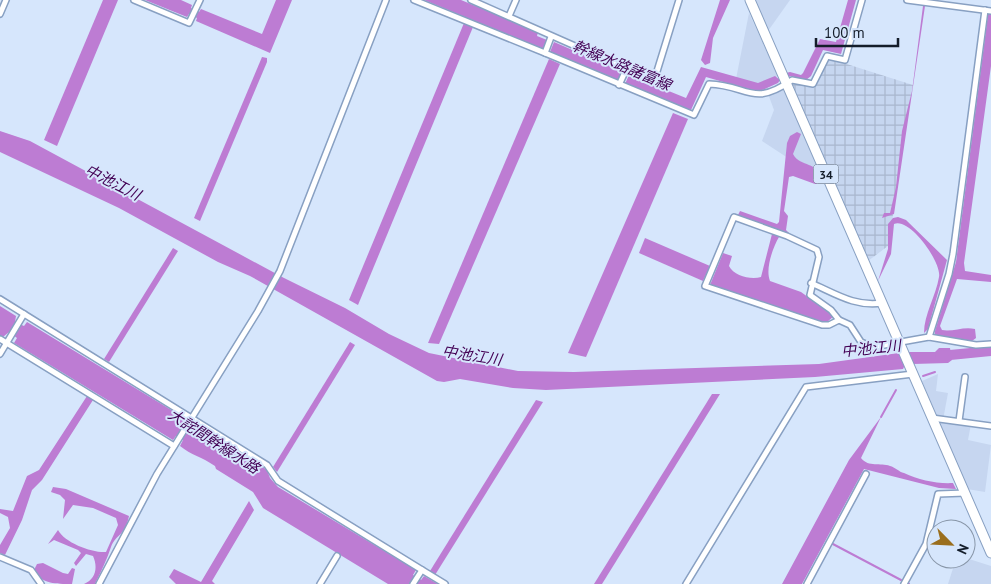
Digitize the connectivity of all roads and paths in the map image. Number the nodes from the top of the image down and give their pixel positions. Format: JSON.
{"nodes":[{"id":1,"x":6,"y":0,"type":"edge"},
{"id":2,"x":134,"y":0,"type":"edge"},
{"id":3,"x":200,"y":0,"type":"edge"},
{"id":4,"x":386,"y":0,"type":"edge"},
{"id":5,"x":414,"y":0,"type":"edge"},
{"id":6,"x":471,"y":0,"type":"edge"},
{"id":7,"x":516,"y":0,"type":"edge"},
{"id":8,"x":679,"y":0,"type":"edge"},
{"id":9,"x":750,"y":0,"type":"edge"},
{"id":10,"x":862,"y":0,"type":"edge"},
{"id":11,"x":907,"y":0,"type":"edge"},
{"id":12,"x":988,"y":11,"type":"edge"},
{"id":13,"x":0,"y":14,"type":"edge"},
{"id":14,"x":509,"y":16,"type":"junction"},
{"id":15,"x":550,"y":40,"type":"junction"},
{"id":16,"x":546,"y":51,"type":"junction"},
{"id":17,"x":625,"y":72,"type":"junction"},
{"id":18,"x":620,"y":82,"type":"junction"},
{"id":19,"x":786,"y":84,"type":"junction"},
{"id":20,"x":811,"y":283,"type":"junction"},
{"id":21,"x":0,"y":299,"type":"edge"},
{"id":22,"x":882,"y":303,"type":"junction"},
{"id":23,"x":24,"y":314,"type":"junction"},
{"id":24,"x":839,"y":320,"type":"junction"},
{"id":25,"x":929,"y":337,"type":"junction"},
{"id":26,"x":0,"y":339,"type":"edge"},
{"id":27,"x":6,"y":343,"type":"junction"},
{"id":28,"x":991,"y":344,"type":"edge"},
{"id":29,"x":900,"y":345,"type":"junction"},
{"id":30,"x":0,"y":354,"type":"edge"},
{"id":31,"x":912,"y":372,"type":"junction"},
{"id":32,"x":965,"y":377,"type":"dead end"},
{"id":33,"x":932,"y":418,"type":"junction"},
{"id":34,"x":192,"y":419,"type":"junction"},
{"id":35,"x":959,"y":421,"type":"junction"},
{"id":36,"x":991,"y":426,"type":"edge"},
{"id":37,"x":174,"y":446,"type":"junction"},
{"id":38,"x":866,"y":474,"type":"dead end"},
{"id":39,"x":964,"y":493,"type":"junction"},
{"id":40,"x":991,"y":553,"type":"edge"},
{"id":41,"x":337,"y":556,"type":"dead end"},
{"id":42,"x":0,"y":557,"type":"edge"},
{"id":43,"x":422,"y":570,"type":"junction"},
{"id":44,"x":41,"y":584,"type":"edge"},
{"id":45,"x":99,"y":584,"type":"edge"},
{"id":46,"x":320,"y":584,"type":"edge"},
{"id":47,"x":413,"y":584,"type":"edge"},
{"id":48,"x":445,"y":584,"type":"edge"},
{"id":49,"x":686,"y":584,"type":"edge"},
{"id":50,"x":807,"y":584,"type":"edge"},
{"id":51,"x":904,"y":584,"type":"edge"}],
"edges":[{"from":1,"to":13,"type":"street"},
{"from":2,"to":3,"type":"street"},
{"from":4,"to":34,"type":"street"},
{"from":5,"to":16,"type":"street"},
{"from":6,"to":14,"type":"street"},
{"from":7,"to":14,"type":"street"},
{"from":8,"to":17,"type":"street"},
{"from":9,"to":19,"type":"highway","number":"34"},
{"from":10,"to":19,"type":"street"},
{"from":11,"to":12,"type":"street"},
{"from":12,"to":25,"type":"street"},
{"from":14,"to":15,"type":"street"},
{"from":15,"to":16,"type":"street"},
{"from":15,"to":17,"type":"street"},
{"from":16,"to":18,"type":"street"},
{"from":17,"to":18,"type":"street"},
{"from":18,"to":19,"type":"street"},
{"from":19,"to":22,"type":"highway","number":"34"},
{"from":20,"to":22,"type":"street"},
{"from":20,"to":24,"type":"street"},
{"from":20,"to":24,"type":"street"},
{"from":21,"to":23,"type":"street"},
{"from":22,"to":29,"type":"highway","number":"34"},
{"from":23,"to":27,"type":"street"},
{"from":23,"to":34,"type":"street"},
{"from":24,"to":29,"type":"street"},
{"from":25,"to":28,"type":"street"},
{"from":25,"to":29,"type":"street"},
{"from":26,"to":27,"type":"street"},
{"from":27,"to":30,"type":"street"},
{"from":27,"to":37,"type":"street"},
{"from":29,"to":31,"type":"highway","number":"34"},
{"from":31,"to":33,"type":"highway","number":"34"},
{"from":31,"to":49,"type":"street"},
{"from":32,"to":35,"type":"street"},
{"from":33,"to":35,"type":"street"},
{"from":33,"to":39,"type":"highway","number":"34"},
{"from":34,"to":37,"type":"street"},
{"from":34,"to":43,"type":"street"},
{"from":35,"to":36,"type":"street"},
{"from":37,"to":45,"type":"street"},
{"from":38,"to":50,"type":"street"},
{"from":39,"to":40,"type":"highway","number":"34"},
{"from":39,"to":51,"type":"street"},
{"from":41,"to":46,"type":"street"},
{"from":42,"to":44,"type":"street"},
{"from":43,"to":47,"type":"street"},
{"from":43,"to":48,"type":"street"}]}
